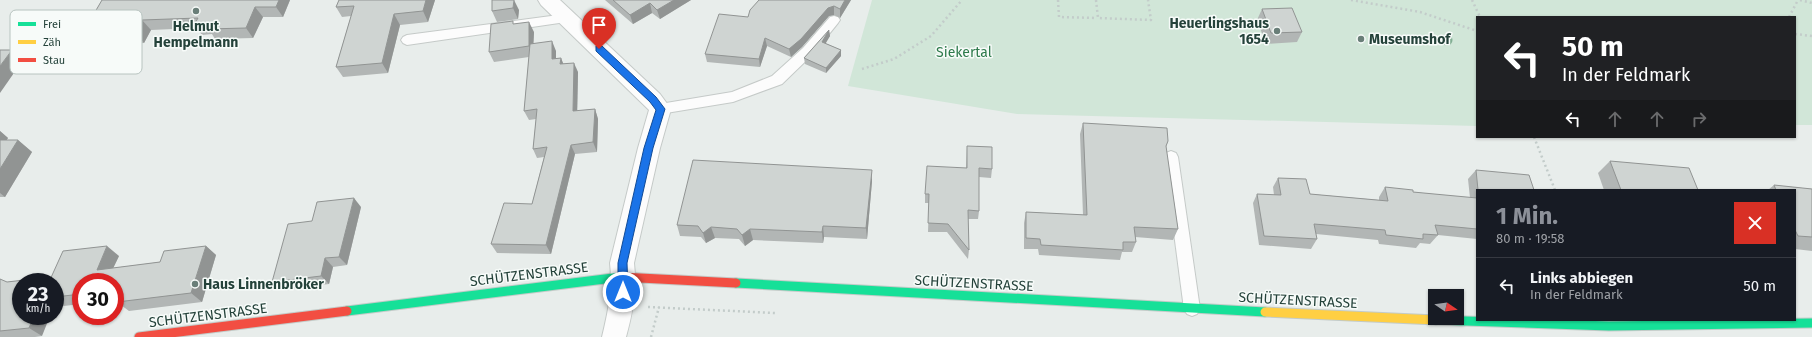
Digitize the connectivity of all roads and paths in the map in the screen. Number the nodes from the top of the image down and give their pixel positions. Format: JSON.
{"nodes":[{"id":1,"x":548,"y":0,"type":"edge"},
{"id":2,"x":962,"y":0,"type":"edge"},
{"id":3,"x":1058,"y":0,"type":"edge"},
{"id":4,"x":1096,"y":0,"type":"edge"},
{"id":5,"x":1148,"y":0,"type":"edge"},
{"id":6,"x":1351,"y":0,"type":"edge"},
{"id":7,"x":1472,"y":0,"type":"edge"},
{"id":8,"x":1799,"y":0,"type":"edge"},
{"id":9,"x":1812,"y":2,"type":"edge"},
{"id":10,"x":1480,"y":16,"type":"edge"},
{"id":11,"x":1790,"y":16,"type":"edge"},
{"id":12,"x":566,"y":18,"type":"junction"},
{"id":13,"x":1098,"y":18,"type":"junction"},
{"id":14,"x":834,"y":20,"type":"dead end"},
{"id":15,"x":1476,"y":31,"type":"edge"},
{"id":16,"x":1796,"y":34,"type":"edge"},
{"id":17,"x":1812,"y":36,"type":"edge"},
{"id":18,"x":407,"y":40,"type":"dead end"},
{"id":19,"x":862,"y":69,"type":"dead end"},
{"id":20,"x":660,"y":109,"type":"junction"},
{"id":21,"x":1534,"y":138,"type":"edge"},
{"id":22,"x":1171,"y":158,"type":"dead end"},
{"id":23,"x":1555,"y":189,"type":"edge"},
{"id":24,"x":624,"y":277,"type":"junction"},
{"id":25,"x":660,"y":307,"type":"dead end"},
{"id":26,"x":1192,"y":309,"type":"junction"},
{"id":27,"x":1812,"y":323,"type":"edge"},
{"id":28,"x":1565,"y":331,"type":"edge"},
{"id":29,"x":139,"y":337,"type":"edge"},
{"id":30,"x":614,"y":337,"type":"edge"},
{"id":31,"x":651,"y":337,"type":"edge"}],
"edges":[{"from":1,"to":12,"type":"street"},
{"from":2,"to":19,"type":"path"},
{"from":3,"to":13,"type":"path"},
{"from":4,"to":13,"type":"path"},
{"from":5,"to":13,"type":"path"},
{"from":6,"to":15,"type":"path"},
{"from":7,"to":10,"type":"path"},
{"from":8,"to":9,"type":"path"},
{"from":8,"to":11,"type":"path"},
{"from":12,"to":18,"type":"lane"},
{"from":12,"to":20,"type":"street"},
{"from":14,"to":20,"type":"lane"},
{"from":16,"to":17,"type":"path"},
{"from":20,"to":24,"type":"street"},
{"from":21,"to":23,"type":"path"},
{"from":22,"to":26,"type":"lane"},
{"from":24,"to":26,"type":"street","name":"SCHÜTZENSTRASSE"},
{"from":24,"to":29,"type":"street","name":"SCHÜTZENSTRASSE"},
{"from":24,"to":30,"type":"street"},
{"from":25,"to":31,"type":"path"},
{"from":26,"to":28,"type":"street","name":"SCHÜTZENSTRASSE"},
{"from":27,"to":28,"type":"street","name":"SCHÜTZENSTRASSE"}]}
